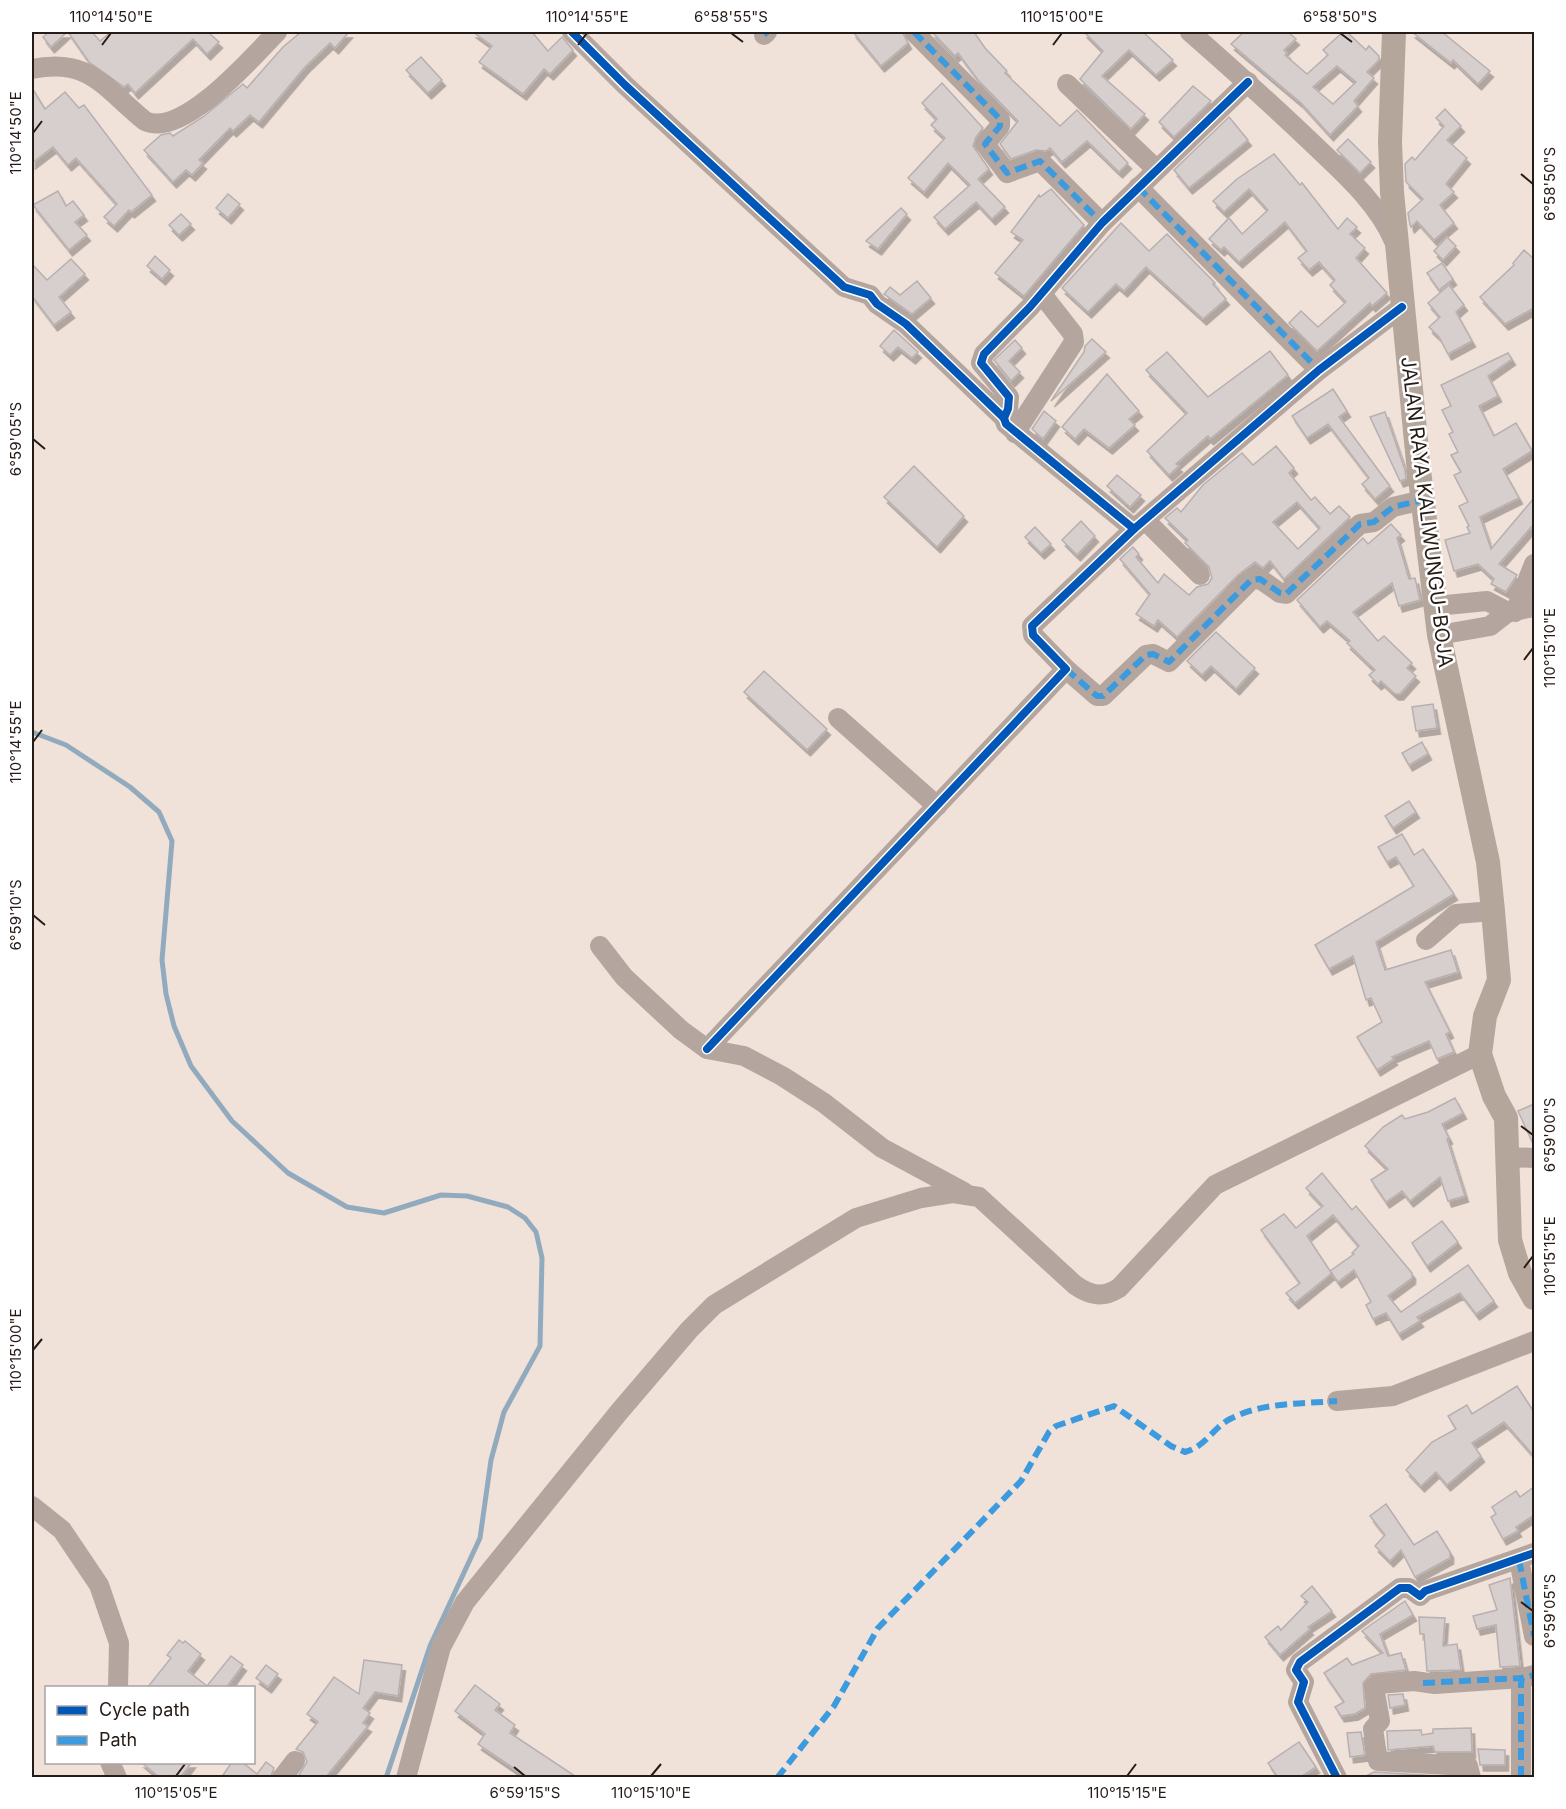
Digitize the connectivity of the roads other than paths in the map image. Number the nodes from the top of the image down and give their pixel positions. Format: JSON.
{"nodes":[{"id":1,"x":278,"y":32,"type":"edge"},
{"id":2,"x":572,"y":32,"type":"edge"},
{"id":3,"x":914,"y":32,"type":"edge"},
{"id":4,"x":1190,"y":32,"type":"edge"},
{"id":5,"x":1394,"y":32,"type":"edge"},
{"id":6,"x":35,"y":62,"type":"edge"},
{"id":7,"x":1248,"y":82,"type":"junction"},
{"id":8,"x":1067,"y":84,"type":"dead end"},
{"id":9,"x":1156,"y":169,"type":"junction"},
{"id":10,"x":1137,"y":187,"type":"junction"},
{"id":11,"x":1102,"y":223,"type":"junction"},
{"id":12,"x":1396,"y":244,"type":"junction"},
{"id":13,"x":1041,"y":293,"type":"junction"},
{"id":14,"x":1402,"y":308,"type":"junction"},
{"id":15,"x":1320,"y":370,"type":"junction"},
{"id":16,"x":1009,"y":426,"type":"junction"},
{"id":17,"x":1423,"y":500,"type":"junction"},
{"id":18,"x":1139,"y":525,"type":"junction"},
{"id":19,"x":1534,"y":564,"type":"edge"},
{"id":20,"x":1200,"y":575,"type":"dead end"},
{"id":21,"x":1436,"y":606,"type":"junction"},
{"id":22,"x":1534,"y":607,"type":"edge"},
{"id":23,"x":1511,"y":612,"type":"junction"},
{"id":24,"x":1439,"y":635,"type":"junction"},
{"id":25,"x":1066,"y":669,"type":"junction"},
{"id":26,"x":838,"y":718,"type":"dead end"},
{"id":27,"x":937,"y":806,"type":"junction"},
{"id":28,"x":1493,"y":911,"type":"junction"},
{"id":29,"x":1426,"y":940,"type":"dead end"},
{"id":30,"x":600,"y":946,"type":"dead end"},
{"id":31,"x":707,"y":1048,"type":"junction"},
{"id":32,"x":1480,"y":1054,"type":"junction"},
{"id":33,"x":1508,"y":1157,"type":"junction"},
{"id":34,"x":1534,"y":1158,"type":"edge"},
{"id":35,"x":966,"y":1194,"type":"junction"},
{"id":36,"x":1534,"y":1298,"type":"edge"},
{"id":37,"x":1534,"y":1341,"type":"edge"},
{"id":38,"x":1337,"y":1401,"type":"dead end"},
{"id":39,"x":32,"y":1506,"type":"edge"},
{"id":40,"x":1527,"y":1556,"type":"edge"},
{"id":41,"x":1534,"y":1636,"type":"edge"},
{"id":42,"x":1528,"y":1676,"type":"edge"},
{"id":43,"x":118,"y":1686,"type":"edge"},
{"id":44,"x":295,"y":1761,"type":"dead end"},
{"id":45,"x":111,"y":1764,"type":"edge"},
{"id":46,"x":117,"y":1778,"type":"edge"},
{"id":47,"x":282,"y":1778,"type":"edge"},
{"id":48,"x":406,"y":1778,"type":"edge"},
{"id":49,"x":1336,"y":1778,"type":"edge"},
{"id":50,"x":1471,"y":1778,"type":"edge"},
{"id":51,"x":1521,"y":1778,"type":"edge"}],
"edges":[{"from":1,"to":6,"type":"street"},
{"from":2,"to":16,"type":"street"},
{"from":3,"to":11,"type":"street"},
{"from":4,"to":7,"type":"street"},
{"from":5,"to":12,"type":"main road","name":"JALAN RAYA KALIWUNGU-BOJA"},
{"from":7,"to":9,"type":"street"},
{"from":7,"to":12,"type":"street"},
{"from":8,"to":9,"type":"street"},
{"from":9,"to":10,"type":"street"},
{"from":10,"to":11,"type":"street"},
{"from":10,"to":15,"type":"street"},
{"from":11,"to":13,"type":"street"},
{"from":12,"to":14,"type":"main road","name":"JALAN RAYA KALIWUNGU-BOJA"},
{"from":13,"to":16,"type":"street"},
{"from":13,"to":16,"type":"street"},
{"from":14,"to":15,"type":"street"},
{"from":14,"to":17,"type":"main road","name":"JALAN RAYA KALIWUNGU-BOJA"},
{"from":15,"to":18,"type":"street"},
{"from":16,"to":18,"type":"street"},
{"from":17,"to":21,"type":"main road","name":"JALAN RAYA KALIWUNGU-BOJA"},
{"from":17,"to":25,"type":"street"},
{"from":18,"to":20,"type":"street"},
{"from":18,"to":25,"type":"street"},
{"from":19,"to":23,"type":"street"},
{"from":21,"to":23,"type":"street"},
{"from":21,"to":24,"type":"main road","name":"JALAN RAYA KALIWUNGU-BOJA"},
{"from":22,"to":23,"type":"street"},
{"from":23,"to":24,"type":"street"},
{"from":24,"to":28,"type":"main road","name":"JALAN RAYA KALIWUNGU-BOJA"},
{"from":25,"to":27,"type":"street"},
{"from":26,"to":27,"type":"street"},
{"from":27,"to":31,"type":"street"},
{"from":28,"to":29,"type":"street"},
{"from":28,"to":32,"type":"main road","name":"JALAN RAYA KALIWUNGU-BOJA"},
{"from":30,"to":31,"type":"street"},
{"from":31,"to":35,"type":"street"},
{"from":32,"to":33,"type":"main road","name":"JALAN RAYA KALIWUNGU-BOJA"},
{"from":32,"to":35,"type":"street"},
{"from":33,"to":34,"type":"street"},
{"from":33,"to":36,"type":"main road","name":"JALAN RAYA KALIWUNGU-BOJA"},
{"from":35,"to":48,"type":"street"},
{"from":37,"to":38,"type":"street"},
{"from":39,"to":43,"type":"street"},
{"from":40,"to":41,"type":"street"},
{"from":40,"to":49,"type":"street"},
{"from":42,"to":50,"type":"street"},
{"from":42,"to":51,"type":"street"},
{"from":44,"to":47,"type":"street"},
{"from":45,"to":46,"type":"street"}]}
